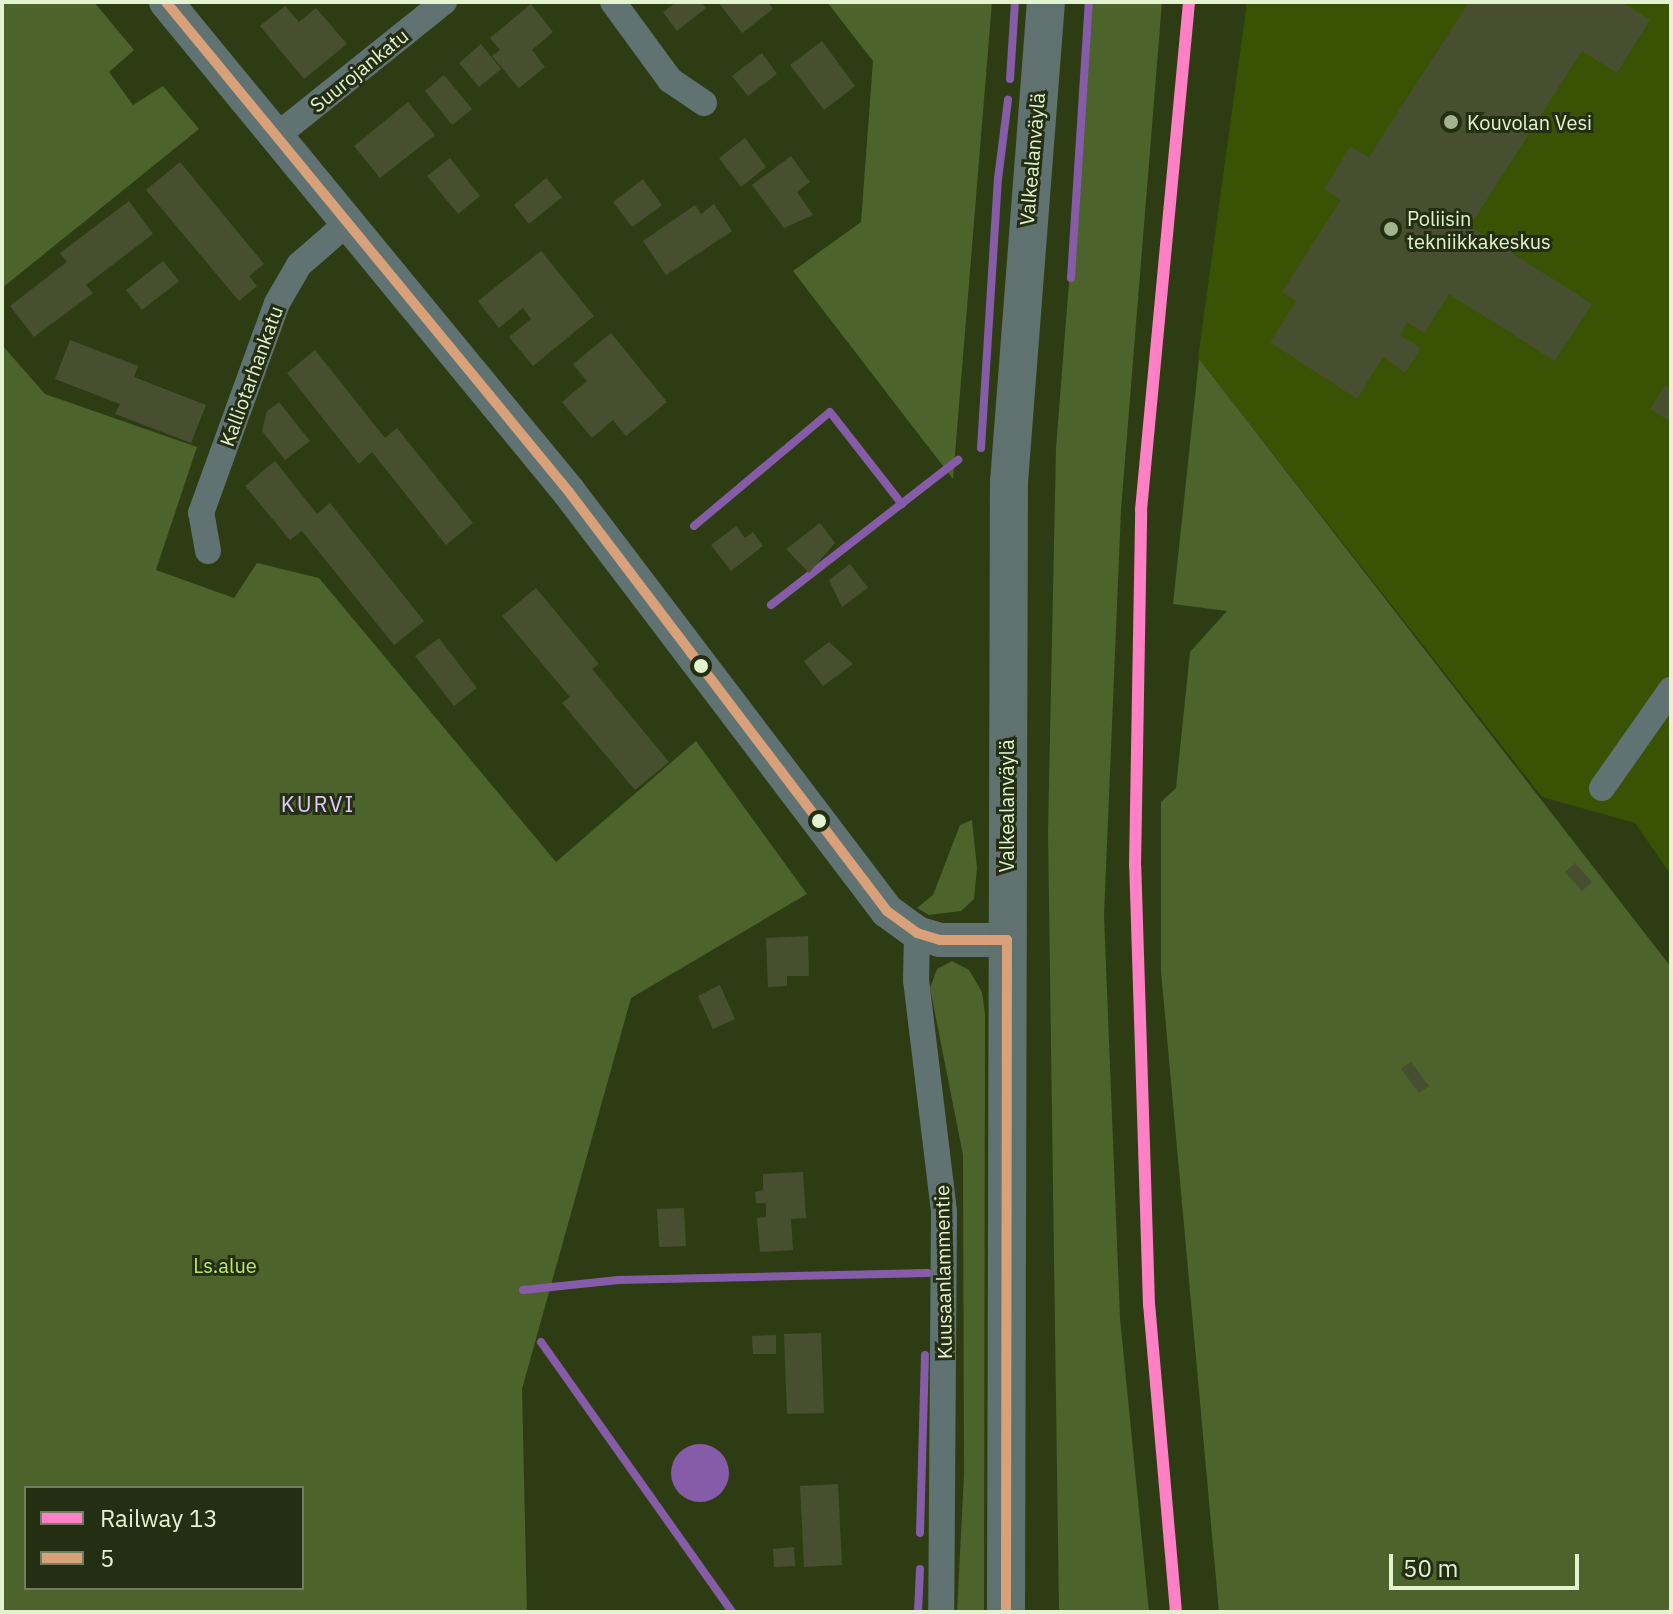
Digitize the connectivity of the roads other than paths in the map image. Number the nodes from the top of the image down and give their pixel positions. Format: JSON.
{"nodes":[{"id":1,"x":166,"y":2,"type":"edge"},
{"id":2,"x":444,"y":2,"type":"edge"},
{"id":3,"x":613,"y":2,"type":"edge"},
{"id":4,"x":1046,"y":2,"type":"edge"},
{"id":5,"x":704,"y":103,"type":"dead end"},
{"id":6,"x":274,"y":138,"type":"junction"},
{"id":7,"x":346,"y":224,"type":"junction"},
{"id":8,"x":208,"y":551,"type":"dead end"},
{"id":9,"x":1671,"y":690,"type":"edge"},
{"id":10,"x":1602,"y":788,"type":"dead end"},
{"id":11,"x":917,"y":933,"type":"junction"},
{"id":12,"x":1007,"y":940,"type":"junction"},
{"id":13,"x":941,"y":1612,"type":"edge"},
{"id":14,"x":1006,"y":1612,"type":"edge"}],
"edges":[{"from":1,"to":6,"type":"street"},
{"from":2,"to":6,"type":"street","name":"Suurojankatu"},
{"from":3,"to":5,"type":"street"},
{"from":4,"to":12,"type":"main road","name":"Valkealanväylä"},
{"from":6,"to":7,"type":"street"},
{"from":7,"to":8,"type":"street","name":"Kalliotarhankatu"},
{"from":7,"to":11,"type":"street"},
{"from":9,"to":10,"type":"street"},
{"from":11,"to":12,"type":"street"},
{"from":11,"to":13,"type":"street","name":"Kuusaanlammentie"},
{"from":12,"to":14,"type":"main road","name":"Valkealanväylä"}]}
